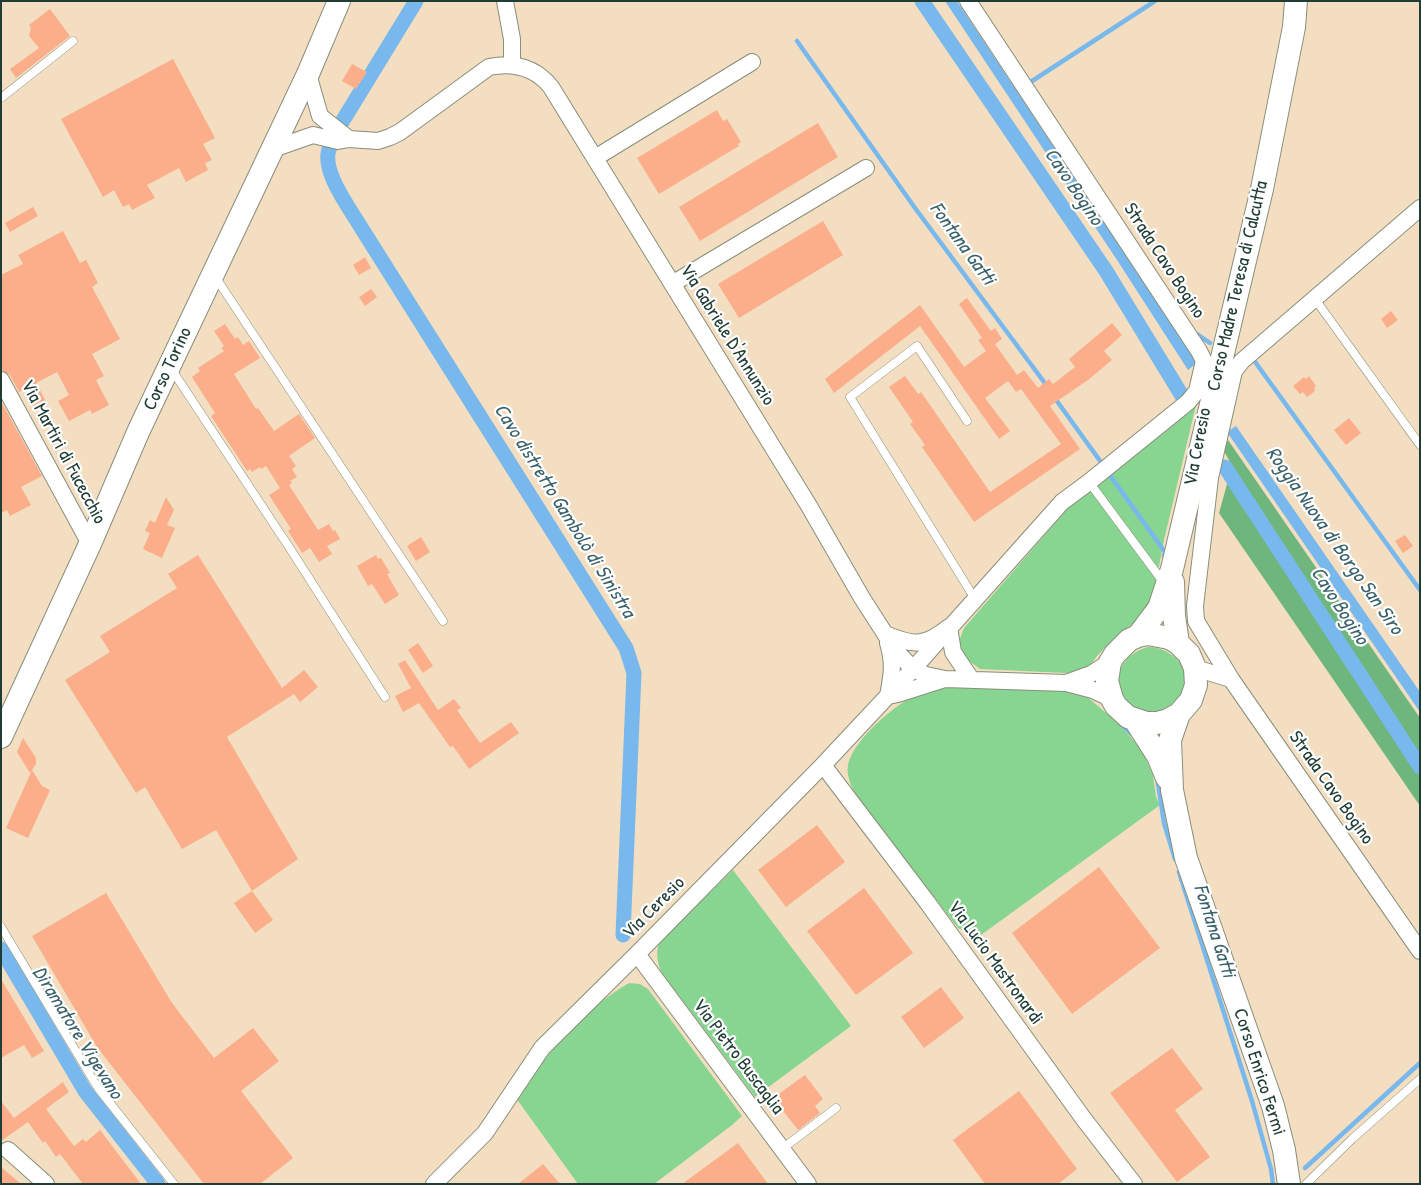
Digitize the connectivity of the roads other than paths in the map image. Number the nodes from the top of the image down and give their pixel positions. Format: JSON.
{"nodes":[{"id":1,"x":339,"y":1,"type":"edge"},
{"id":2,"x":504,"y":1,"type":"edge"},
{"id":3,"x":968,"y":1,"type":"edge"},
{"id":4,"x":1296,"y":1,"type":"edge"},
{"id":5,"x":73,"y":41,"type":"dead end"},
{"id":6,"x":752,"y":62,"type":"dead end"},
{"id":7,"x":512,"y":65,"type":"junction"},
{"id":8,"x":308,"y":74,"type":"junction"},
{"id":9,"x":1,"y":98,"type":"edge"},
{"id":10,"x":290,"y":111,"type":"junction"},
{"id":11,"x":320,"y":116,"type":"junction"},
{"id":12,"x":313,"y":135,"type":"junction"},
{"id":13,"x":349,"y":139,"type":"junction"},
{"id":14,"x":273,"y":150,"type":"junction"},
{"id":15,"x":595,"y":158,"type":"junction"},
{"id":16,"x":866,"y":168,"type":"dead end"},
{"id":17,"x":1420,"y":208,"type":"edge"},
{"id":18,"x":213,"y":274,"type":"junction"},
{"id":19,"x":672,"y":284,"type":"junction"},
{"id":20,"x":1315,"y":299,"type":"junction"},
{"id":21,"x":170,"y":366,"type":"junction"},
{"id":22,"x":1,"y":380,"type":"edge"},
{"id":23,"x":967,"y":421,"type":"dead end"},
{"id":24,"x":1420,"y":445,"type":"edge"},
{"id":25,"x":1089,"y":482,"type":"junction"},
{"id":26,"x":90,"y":544,"type":"junction"},
{"id":27,"x":1170,"y":578,"type":"junction"},
{"id":28,"x":975,"y":599,"type":"junction"},
{"id":29,"x":443,"y":621,"type":"dead end"},
{"id":30,"x":949,"y":627,"type":"junction"},
{"id":31,"x":885,"y":634,"type":"junction"},
{"id":32,"x":1138,"y":636,"type":"junction"},
{"id":33,"x":1178,"y":643,"type":"junction"},
{"id":34,"x":1110,"y":662,"type":"junction"},
{"id":35,"x":1195,"y":668,"type":"junction"},
{"id":36,"x":913,"y":670,"type":"junction"},
{"id":37,"x":1227,"y":678,"type":"junction"},
{"id":38,"x":945,"y":679,"type":"junction"},
{"id":39,"x":971,"y":679,"type":"junction"},
{"id":40,"x":1066,"y":683,"type":"junction"},
{"id":41,"x":888,"y":696,"type":"junction"},
{"id":42,"x":385,"y":697,"type":"dead end"},
{"id":43,"x":1112,"y":699,"type":"junction"},
{"id":44,"x":1184,"y":707,"type":"junction"},
{"id":45,"x":1135,"y":720,"type":"junction"},
{"id":46,"x":1,"y":737,"type":"edge"},
{"id":47,"x":823,"y":765,"type":"junction"},
{"id":48,"x":1172,"y":790,"type":"junction"},
{"id":49,"x":1,"y":927,"type":"edge"},
{"id":50,"x":1420,"y":951,"type":"edge"},
{"id":51,"x":636,"y":954,"type":"junction"},
{"id":52,"x":1420,"y":1079,"type":"edge"},
{"id":53,"x":836,"y":1108,"type":"dead end"},
{"id":54,"x":782,"y":1149,"type":"junction"},
{"id":55,"x":8,"y":1150,"type":"dead end"},
{"id":56,"x":46,"y":1184,"type":"edge"},
{"id":57,"x":174,"y":1184,"type":"edge"},
{"id":58,"x":434,"y":1184,"type":"edge"},
{"id":59,"x":808,"y":1184,"type":"edge"},
{"id":60,"x":1134,"y":1184,"type":"edge"},
{"id":61,"x":1290,"y":1184,"type":"edge"},
{"id":62,"x":1306,"y":1184,"type":"edge"}],
"edges":[{"from":1,"to":8,"type":"main road","name":"Corso Torino"},
{"from":2,"to":7,"type":"street"},
{"from":3,"to":25,"type":"street","name":"Strada Cavo Bogino"},
{"from":4,"to":27,"type":"main road","name":"Corso Madre Teresa di Calcutta"},
{"from":5,"to":9,"type":"lane"},
{"from":6,"to":15,"type":"street"},
{"from":7,"to":13,"type":"street","name":"Via Gabriele D'Annunzio"},
{"from":7,"to":15,"type":"street","name":"Via Gabriele D'Annunzio"},
{"from":8,"to":10,"type":"main road","name":"Corso Torino"},
{"from":8,"to":11,"type":"street"},
{"from":10,"to":11,"type":"street"},
{"from":10,"to":12,"type":"street"},
{"from":10,"to":14,"type":"main road","name":"Corso Torino"},
{"from":11,"to":13,"type":"street"},
{"from":12,"to":13,"type":"street","name":"Via Gabriele D'Annunzio"},
{"from":12,"to":14,"type":"street"},
{"from":14,"to":18,"type":"main road","name":"Corso Torino"},
{"from":15,"to":19,"type":"street","name":"Via Gabriele D'Annunzio"},
{"from":16,"to":19,"type":"street"},
{"from":17,"to":20,"type":"street","name":"Via Ceresio"},
{"from":18,"to":21,"type":"main road","name":"Corso Torino"},
{"from":18,"to":29,"type":"lane"},
{"from":19,"to":31,"type":"street","name":"Via Gabriele D'Annunzio"},
{"from":20,"to":24,"type":"lane"},
{"from":20,"to":37,"type":"street","name":"Via Ceresio"},
{"from":21,"to":26,"type":"main road","name":"Corso Torino"},
{"from":21,"to":42,"type":"lane"},
{"from":22,"to":26,"type":"street","name":"Via Martiri di Fucecchio"},
{"from":23,"to":28,"type":"lane"},
{"from":25,"to":27,"type":"lane"},
{"from":25,"to":28,"type":"street","name":"Strada Cavo Bogino"},
{"from":26,"to":46,"type":"main road","name":"Corso Torino"},
{"from":27,"to":32,"type":"main road","name":"Corso Madre Teresa di Calcutta"},
{"from":27,"to":33,"type":"main road","name":"Corso Madre Teresa di Calcutta"},
{"from":28,"to":30,"type":"street","name":"Strada Cavo Bogino"},
{"from":30,"to":31,"type":"street"},
{"from":30,"to":36,"type":"street","name":"Strada Cavo Bogino"},
{"from":30,"to":39,"type":"street"},
{"from":31,"to":36,"type":"street","name":"Via Gabriele D'Annunzio"},
{"from":31,"to":41,"type":"street"},
{"from":32,"to":33,"type":"main road"},
{"from":32,"to":34,"type":"main road"},
{"from":33,"to":35,"type":"main road"},
{"from":34,"to":40,"type":"street"},
{"from":34,"to":43,"type":"main road"},
{"from":35,"to":37,"type":"street"},
{"from":35,"to":44,"type":"main road"},
{"from":36,"to":38,"type":"street"},
{"from":36,"to":41,"type":"street","name":"Via Ceresio"},
{"from":37,"to":44,"type":"street"},
{"from":37,"to":50,"type":"street","name":"Strada Cavo Bogino"},
{"from":38,"to":39,"type":"street"},
{"from":38,"to":41,"type":"street"},
{"from":39,"to":40,"type":"street"},
{"from":40,"to":43,"type":"street"},
{"from":41,"to":47,"type":"street","name":"Via Ceresio"},
{"from":43,"to":45,"type":"main road"},
{"from":44,"to":45,"type":"main road"},
{"from":44,"to":48,"type":"main road","name":"Corso Enrico Fermi"},
{"from":45,"to":48,"type":"main road","name":"Corso Enrico Fermi"},
{"from":47,"to":51,"type":"street","name":"Via Ceresio"},
{"from":47,"to":60,"type":"street","name":"Via Lucio Mastronardi"},
{"from":48,"to":61,"type":"main road","name":"Corso Enrico Fermi"},
{"from":49,"to":57,"type":"lane"},
{"from":51,"to":54,"type":"street","name":"Via Pietro Buscaglia"},
{"from":51,"to":58,"type":"street","name":"Via Ceresio"},
{"from":52,"to":62,"type":"lane"},
{"from":53,"to":54,"type":"lane"},
{"from":54,"to":59,"type":"street","name":"Via Pietro Buscaglia"},
{"from":55,"to":56,"type":"street"}]}
